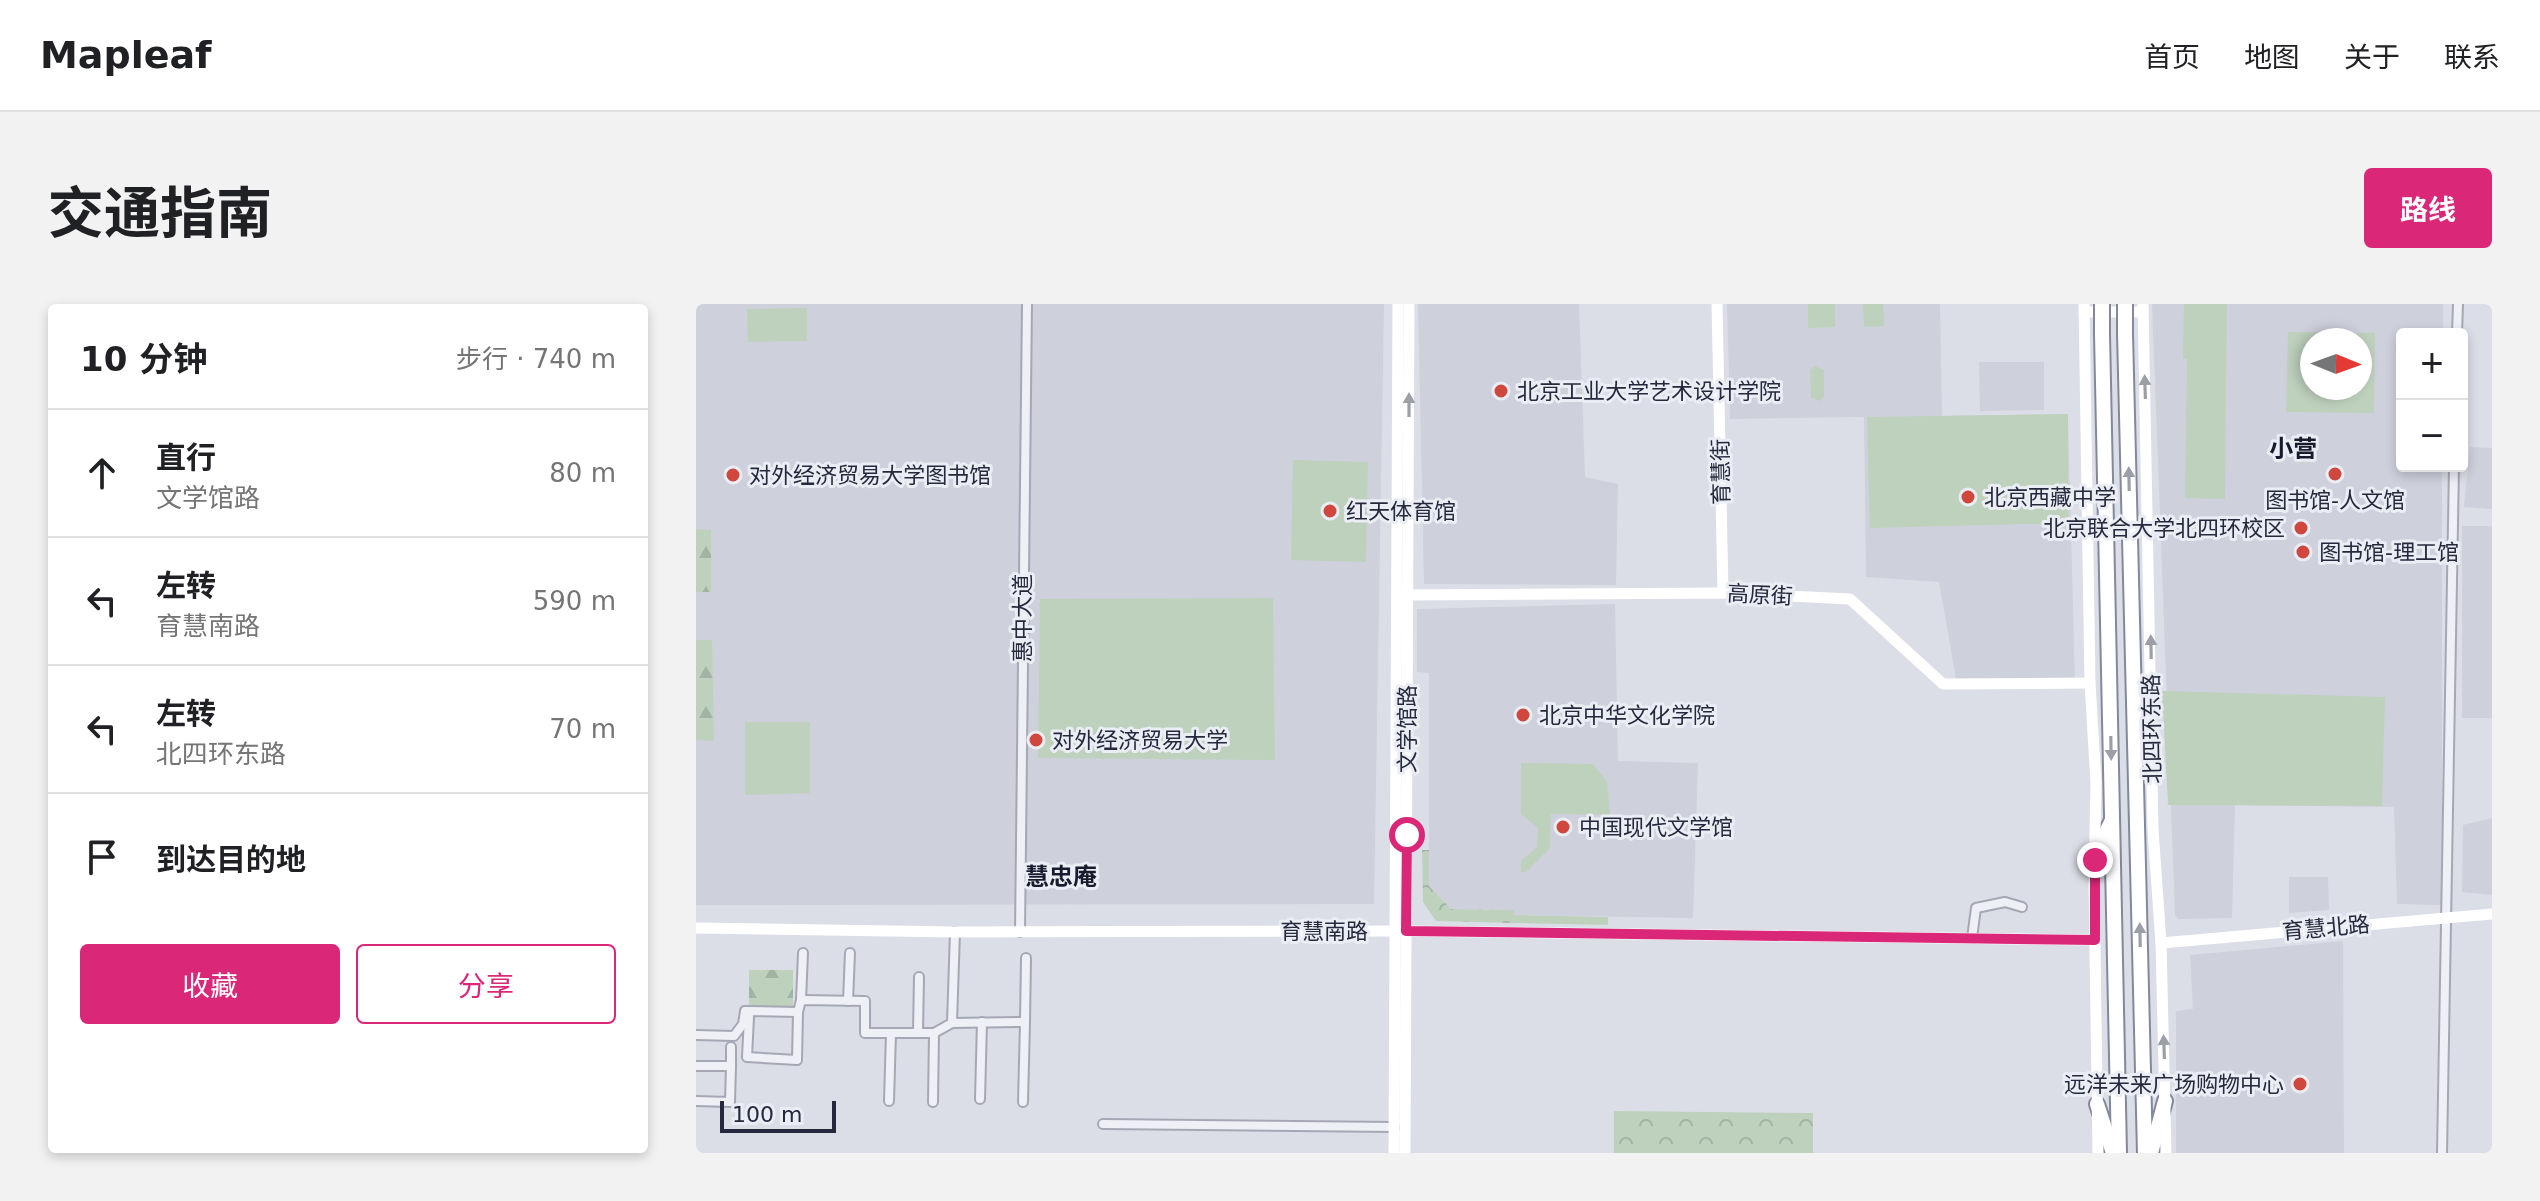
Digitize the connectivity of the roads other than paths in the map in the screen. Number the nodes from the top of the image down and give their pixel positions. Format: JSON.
{"nodes":[{"id":1,"x":1027,"y":304,"type":"edge"},
{"id":2,"x":1398,"y":304,"type":"edge"},
{"id":3,"x":1409,"y":304,"type":"edge"},
{"id":4,"x":1717,"y":304,"type":"edge"},
{"id":5,"x":2102,"y":304,"type":"edge"},
{"id":6,"x":2125,"y":304,"type":"edge"},
{"id":7,"x":2458,"y":304,"type":"edge"},
{"id":8,"x":2084,"y":308,"type":"edge"},
{"id":9,"x":2143,"y":308,"type":"edge"},
{"id":10,"x":2457,"y":328,"type":"edge"},
{"id":11,"x":2454,"y":472,"type":"edge"},
{"id":12,"x":1723,"y":593,"type":"junction"},
{"id":13,"x":1402,"y":595,"type":"junction"},
{"id":14,"x":2090,"y":683,"type":"junction"},
{"id":15,"x":2113,"y":818,"type":"junction"},
{"id":16,"x":2095,"y":855,"type":"junction"},
{"id":17,"x":2022,"y":907,"type":"dead end"},
{"id":18,"x":2492,"y":914,"type":"edge"},
{"id":19,"x":2447,"y":917,"type":"junction"},
{"id":20,"x":696,"y":928,"type":"edge"},
{"id":21,"x":1401,"y":931,"type":"junction"},
{"id":22,"x":955,"y":932,"type":"junction"},
{"id":23,"x":1020,"y":932,"type":"junction"},
{"id":24,"x":1972,"y":938,"type":"junction"},
{"id":25,"x":2095,"y":940,"type":"junction"},
{"id":26,"x":2161,"y":943,"type":"junction"},
{"id":27,"x":803,"y":953,"type":"dead end"},
{"id":28,"x":850,"y":953,"type":"dead end"},
{"id":29,"x":1026,"y":958,"type":"dead end"},
{"id":30,"x":919,"y":977,"type":"dead end"},
{"id":31,"x":801,"y":1000,"type":"junction"},
{"id":32,"x":848,"y":1001,"type":"junction"},
{"id":33,"x":749,"y":1011,"type":"junction"},
{"id":34,"x":798,"y":1012,"type":"junction"},
{"id":35,"x":982,"y":1022,"type":"junction"},
{"id":36,"x":1025,"y":1022,"type":"junction"},
{"id":37,"x":952,"y":1023,"type":"junction"},
{"id":38,"x":891,"y":1033,"type":"junction"},
{"id":39,"x":918,"y":1033,"type":"junction"},
{"id":40,"x":934,"y":1033,"type":"junction"},
{"id":41,"x":696,"y":1035,"type":"edge"},
{"id":42,"x":731,"y":1047,"type":"dead end"},
{"id":43,"x":696,"y":1066,"type":"edge"},
{"id":44,"x":731,"y":1066,"type":"junction"},
{"id":45,"x":980,"y":1099,"type":"dead end"},
{"id":46,"x":696,"y":1101,"type":"edge"},
{"id":47,"x":889,"y":1101,"type":"dead end"},
{"id":48,"x":2165,"y":1101,"type":"junction"},
{"id":49,"x":933,"y":1102,"type":"dead end"},
{"id":50,"x":1023,"y":1102,"type":"dead end"},
{"id":51,"x":2097,"y":1104,"type":"junction"},
{"id":52,"x":1103,"y":1124,"type":"dead end"},
{"id":53,"x":1395,"y":1127,"type":"junction"},
{"id":54,"x":1394,"y":1153,"type":"edge"},
{"id":55,"x":1405,"y":1153,"type":"edge"},
{"id":56,"x":2098,"y":1153,"type":"edge"},
{"id":57,"x":2113,"y":1153,"type":"edge"},
{"id":58,"x":2119,"y":1153,"type":"edge"},
{"id":59,"x":2145,"y":1153,"type":"edge"},
{"id":60,"x":2151,"y":1153,"type":"edge"},
{"id":61,"x":2166,"y":1153,"type":"edge"},
{"id":62,"x":2442,"y":1153,"type":"edge"}],
"edges":[{"from":1,"to":23,"type":"street","name":"惠中大道"},
{"from":2,"to":13,"type":"street","name":"文学馆路"},
{"from":13,"to":3,"type":"street","name":"文学馆路","one_way":true},
{"from":4,"to":12,"type":"street","name":"育慧街"},
{"from":5,"to":15,"type":"highway","name":"北四环东路","one_way":true,"bridge":true},
{"from":59,"to":6,"type":"highway","name":"北四环东路","one_way":true,"bridge":true},
{"from":7,"to":10,"type":"street"},
{"from":8,"to":9,"type":"street"},
{"from":8,"to":14,"type":"street"},
{"from":26,"to":9,"type":"street","name":"北四环东路","one_way":true},
{"from":11,"to":19,"type":"street"},
{"from":12,"to":13,"type":"street","name":"高原街"},
{"from":12,"to":14,"type":"street","name":"高原街"},
{"from":13,"to":21,"type":"street","name":"文学馆路"},
{"from":14,"to":16,"type":"street"},
{"from":15,"to":16,"type":"highway"},
{"from":15,"to":58,"type":"highway","name":"北四环东路"},
{"from":16,"to":25,"type":"street"},
{"from":17,"to":24,"type":"street"},
{"from":18,"to":19,"type":"street","name":"育慧北路"},
{"from":19,"to":26,"type":"street","name":"育慧北路"},
{"from":19,"to":62,"type":"street"},
{"from":20,"to":22,"type":"street","name":"育慧南路"},
{"from":21,"to":23,"type":"street","name":"育慧南路"},
{"from":21,"to":24,"type":"street","name":"育慧南路"},
{"from":21,"to":53,"type":"street","name":"文学馆路"},
{"from":21,"to":55,"type":"street","name":"文学馆路"},
{"from":22,"to":23,"type":"street","name":"育慧南路"},
{"from":22,"to":37,"type":"street"},
{"from":24,"to":25,"type":"street","name":"育慧南路"},
{"from":25,"to":51,"type":"street"},
{"from":48,"to":26,"type":"street","name":"北四环东路","one_way":true},
{"from":27,"to":31,"type":"street"},
{"from":28,"to":32,"type":"street"},
{"from":29,"to":36,"type":"street"},
{"from":30,"to":39,"type":"street"},
{"from":31,"to":32,"type":"street"},
{"from":31,"to":34,"type":"street"},
{"from":32,"to":38,"type":"street"},
{"from":33,"to":34,"type":"street"},
{"from":33,"to":34,"type":"street"},
{"from":33,"to":41,"type":"street"},
{"from":35,"to":36,"type":"street"},
{"from":35,"to":37,"type":"street"},
{"from":35,"to":45,"type":"street"},
{"from":36,"to":50,"type":"street"},
{"from":37,"to":40,"type":"street"},
{"from":38,"to":39,"type":"street"},
{"from":38,"to":47,"type":"street"},
{"from":39,"to":40,"type":"street"},
{"from":40,"to":49,"type":"street"},
{"from":42,"to":44,"type":"street"},
{"from":43,"to":44,"type":"street"},
{"from":44,"to":46,"type":"street"},
{"from":48,"to":60,"type":"highway"},
{"from":48,"to":61,"type":"street","name":"北四环东路"},
{"from":51,"to":56,"type":"street"},
{"from":51,"to":57,"type":"highway"},
{"from":52,"to":53,"type":"street"},
{"from":53,"to":54,"type":"street","name":"文学馆路"}]}
